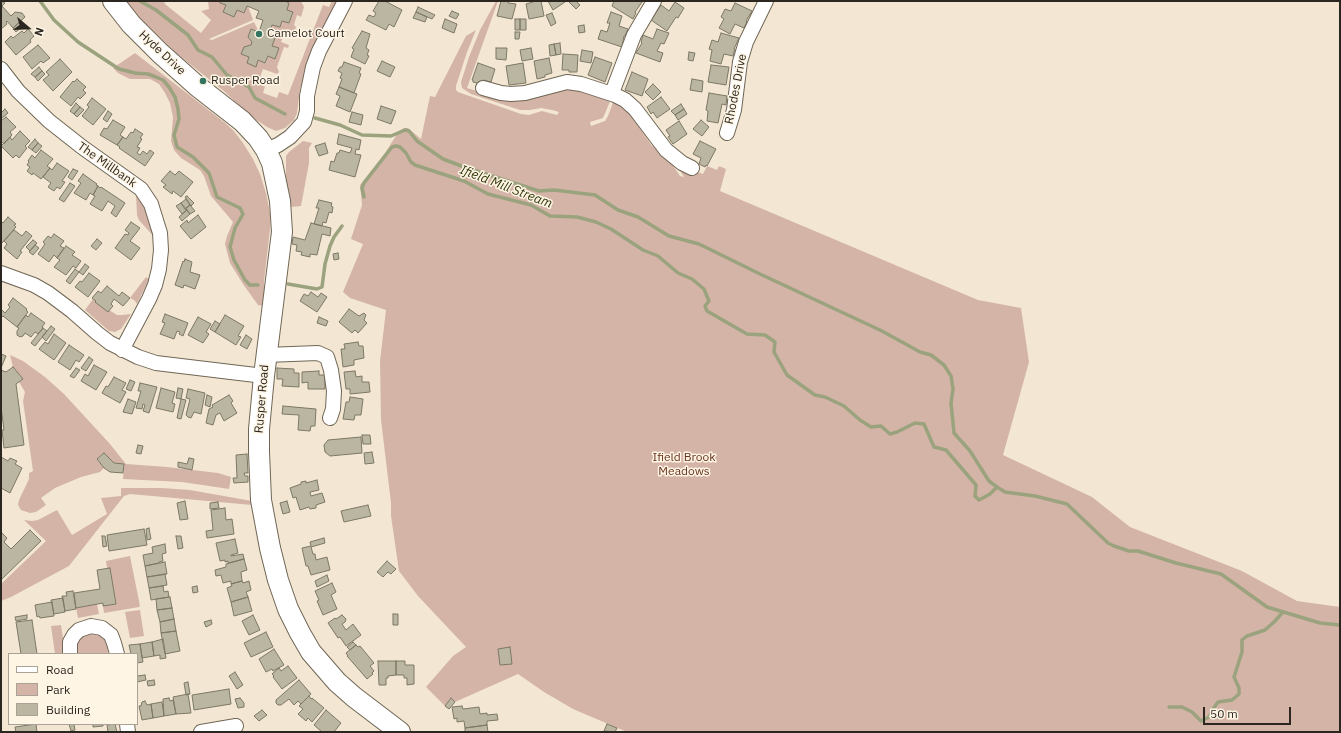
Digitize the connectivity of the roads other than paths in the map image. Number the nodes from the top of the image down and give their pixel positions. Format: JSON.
{"nodes":[{"id":1,"x":113,"y":1,"type":"edge"},
{"id":2,"x":345,"y":1,"type":"edge"},
{"id":3,"x":654,"y":1,"type":"edge"},
{"id":4,"x":766,"y":1,"type":"edge"},
{"id":5,"x":1,"y":69,"type":"edge"},
{"id":6,"x":483,"y":88,"type":"dead end"},
{"id":7,"x":612,"y":93,"type":"junction"},
{"id":8,"x":727,"y":133,"type":"dead end"},
{"id":9,"x":266,"y":150,"type":"junction"},
{"id":10,"x":692,"y":168,"type":"dead end"},
{"id":11,"x":1,"y":272,"type":"edge"},
{"id":12,"x":122,"y":350,"type":"junction"},
{"id":13,"x":266,"y":355,"type":"junction"},
{"id":14,"x":264,"y":376,"type":"junction"},
{"id":15,"x":330,"y":418,"type":"dead end"},
{"id":16,"x":70,"y":653,"type":"edge"},
{"id":17,"x":117,"y":653,"type":"edge"},
{"id":18,"x":236,"y":726,"type":"dead end"},
{"id":19,"x":393,"y":730,"type":"edge"},
{"id":20,"x":201,"y":732,"type":"edge"}],
"edges":[{"from":1,"to":9,"type":"street","name":"Hyde Drive"},
{"from":2,"to":9,"type":"street"},
{"from":3,"to":7,"type":"street"},
{"from":4,"to":8,"type":"street","name":"Rhodes Drive"},
{"from":5,"to":12,"type":"street","name":"The Millbank"},
{"from":6,"to":7,"type":"street"},
{"from":7,"to":10,"type":"street"},
{"from":9,"to":13,"type":"street","name":"Rusper Road"},
{"from":11,"to":12,"type":"street"},
{"from":12,"to":14,"type":"street"},
{"from":13,"to":14,"type":"street","name":"Rusper Road"},
{"from":13,"to":15,"type":"street"},
{"from":14,"to":19,"type":"street","name":"Rusper Road"},
{"from":16,"to":17,"type":"street"},
{"from":18,"to":20,"type":"street"}]}
